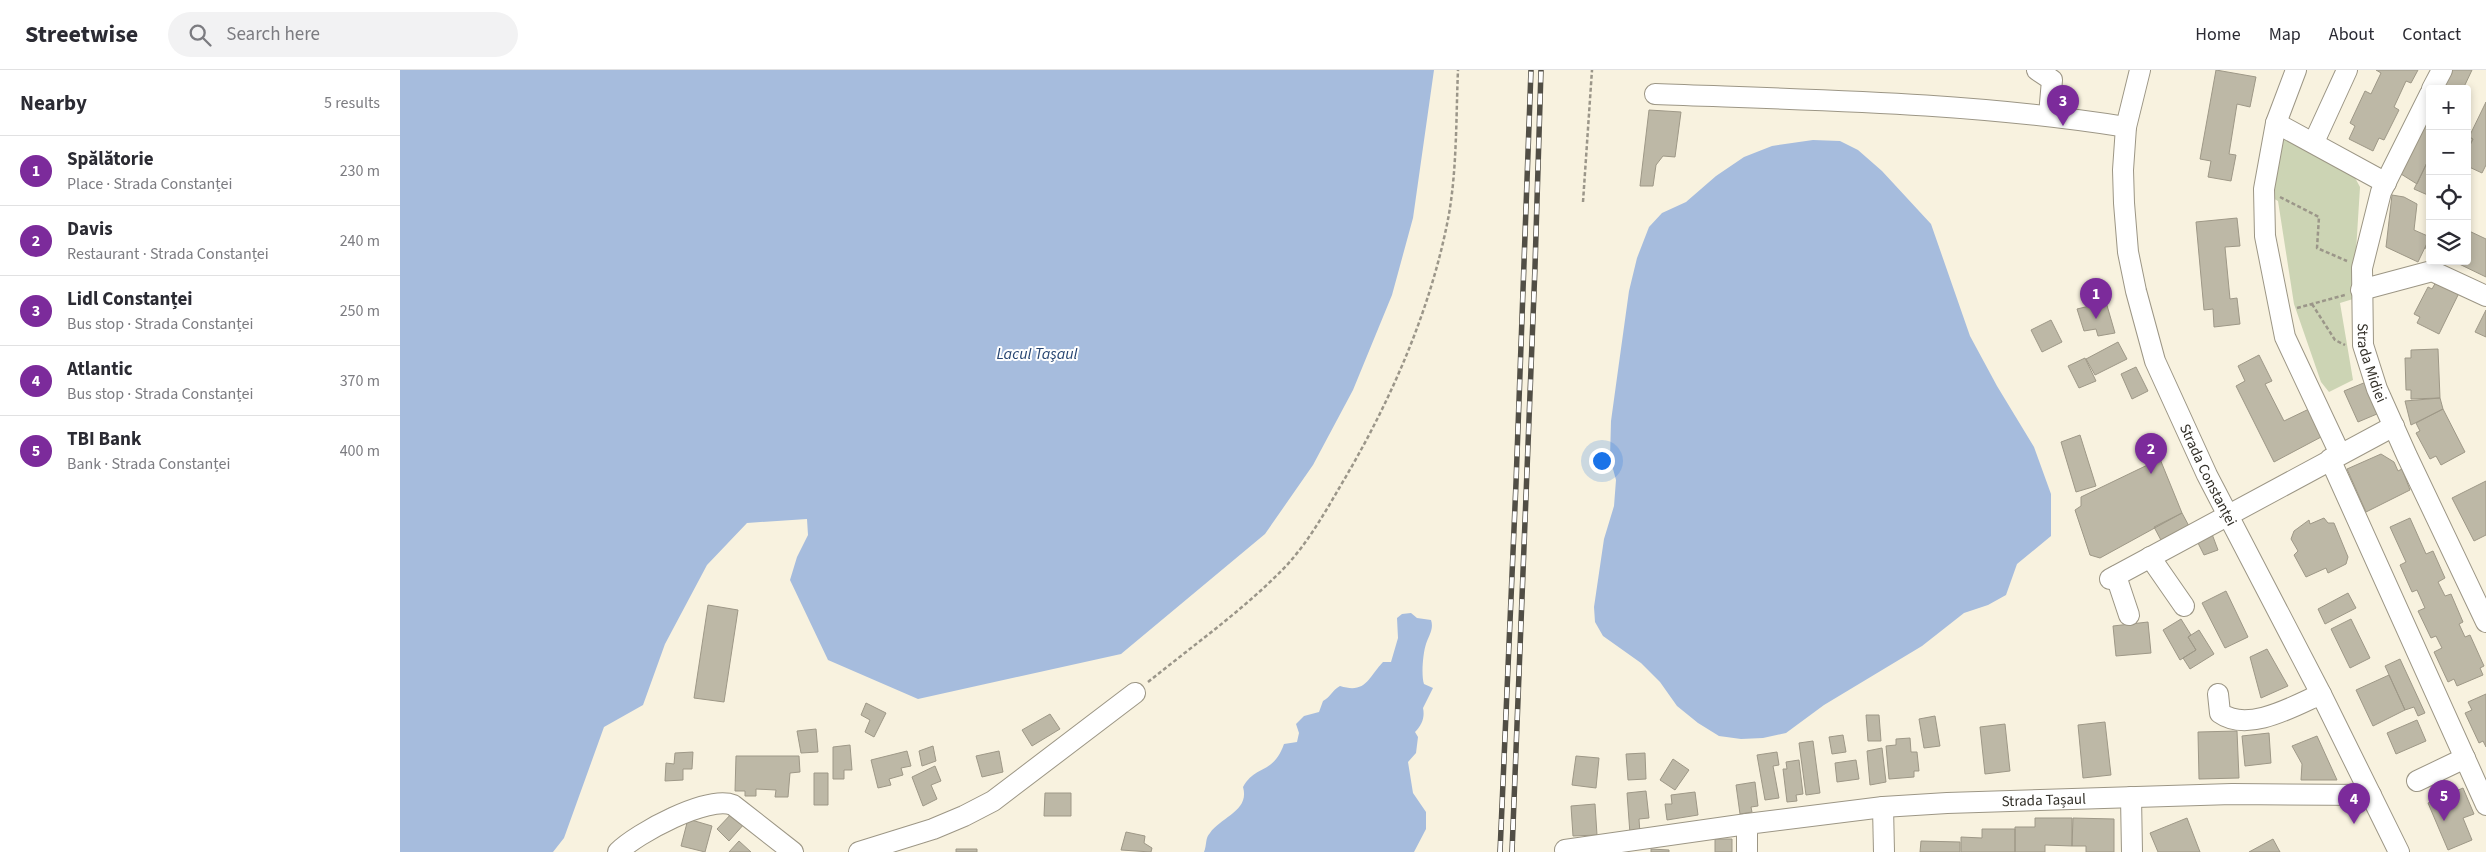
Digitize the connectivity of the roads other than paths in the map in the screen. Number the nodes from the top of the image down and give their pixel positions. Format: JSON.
{"nodes":[{"id":1,"x":2140,"y":70,"type":"edge"},
{"id":2,"x":2296,"y":70,"type":"edge"},
{"id":3,"x":2347,"y":70,"type":"edge"},
{"id":4,"x":2442,"y":70,"type":"edge"},
{"id":5,"x":2047,"y":73,"type":"edge"},
{"id":6,"x":2434,"y":85,"type":"edge"},
{"id":7,"x":1655,"y":94,"type":"dead end"},
{"id":8,"x":2426,"y":102,"type":"edge"},
{"id":9,"x":2049,"y":115,"type":"junction"},
{"id":10,"x":2276,"y":123,"type":"junction"},
{"id":11,"x":2126,"y":127,"type":"junction"},
{"id":12,"x":2314,"y":142,"type":"junction"},
{"id":13,"x":2386,"y":183,"type":"junction"},
{"id":14,"x":2361,"y":290,"type":"junction"},
{"id":15,"x":2486,"y":296,"type":"edge"},
{"id":16,"x":2394,"y":426,"type":"junction"},
{"id":17,"x":2335,"y":457,"type":"junction"},
{"id":18,"x":2227,"y":515,"type":"junction"},
{"id":19,"x":2150,"y":557,"type":"junction"},
{"id":20,"x":2184,"y":606,"type":"dead end"},
{"id":21,"x":2129,"y":615,"type":"dead end"},
{"id":22,"x":2486,"y":622,"type":"edge"},
{"id":23,"x":1135,"y":693,"type":"road end"},
{"id":24,"x":2218,"y":694,"type":"dead end"},
{"id":25,"x":2321,"y":694,"type":"junction"},
{"id":26,"x":2465,"y":758,"type":"junction"},
{"id":27,"x":2417,"y":782,"type":"dead end"},
{"id":28,"x":2371,"y":795,"type":"junction"},
{"id":29,"x":2132,"y":797,"type":"junction"},
{"id":30,"x":2486,"y":805,"type":"edge"},
{"id":31,"x":1883,"y":807,"type":"junction"},
{"id":32,"x":1747,"y":824,"type":"junction"},
{"id":33,"x":1566,"y":850,"type":"dead end"},
{"id":34,"x":618,"y":852,"type":"edge"},
{"id":35,"x":793,"y":852,"type":"edge"},
{"id":36,"x":860,"y":852,"type":"edge"},
{"id":37,"x":1747,"y":852,"type":"edge"},
{"id":38,"x":1884,"y":852,"type":"edge"},
{"id":39,"x":2132,"y":852,"type":"edge"},
{"id":40,"x":2399,"y":852,"type":"edge"}],
"edges":[{"from":1,"to":11,"type":"street","name":"Strada Constanței"},
{"from":2,"to":10,"type":"street"},
{"from":3,"to":12,"type":"street"},
{"from":4,"to":6,"type":"street"},
{"from":5,"to":9,"type":"street"},
{"from":7,"to":9,"type":"street"},
{"from":8,"to":13,"type":"street","name":"Strada Midiei"},
{"from":9,"to":11,"type":"street"},
{"from":10,"to":12,"type":"street"},
{"from":10,"to":17,"type":"street"},
{"from":11,"to":18,"type":"street","name":"Strada Constanței"},
{"from":12,"to":13,"type":"street"},
{"from":13,"to":14,"type":"street","name":"Strada Midiei"},
{"from":14,"to":15,"type":"street"},
{"from":14,"to":16,"type":"street","name":"Strada Midiei"},
{"from":16,"to":17,"type":"street"},
{"from":16,"to":22,"type":"street","name":"Strada Midiei"},
{"from":17,"to":18,"type":"street"},
{"from":17,"to":26,"type":"street"},
{"from":18,"to":19,"type":"street"},
{"from":18,"to":25,"type":"street","name":"Strada Constanței"},
{"from":19,"to":20,"type":"street"},
{"from":19,"to":21,"type":"street"},
{"from":23,"to":36,"type":"street"},
{"from":24,"to":25,"type":"street"},
{"from":25,"to":28,"type":"street","name":"Strada Constanței"},
{"from":26,"to":27,"type":"street"},
{"from":26,"to":30,"type":"street"},
{"from":28,"to":29,"type":"street","name":"Strada Tașaul"},
{"from":28,"to":40,"type":"street","name":"Strada Constanței"},
{"from":29,"to":31,"type":"street","name":"Strada Tașaul"},
{"from":29,"to":39,"type":"street"},
{"from":31,"to":32,"type":"street","name":"Strada Tașaul"},
{"from":31,"to":38,"type":"street"},
{"from":32,"to":33,"type":"street","name":"Strada Tașaul"},
{"from":32,"to":37,"type":"street"},
{"from":34,"to":35,"type":"street"}]}
